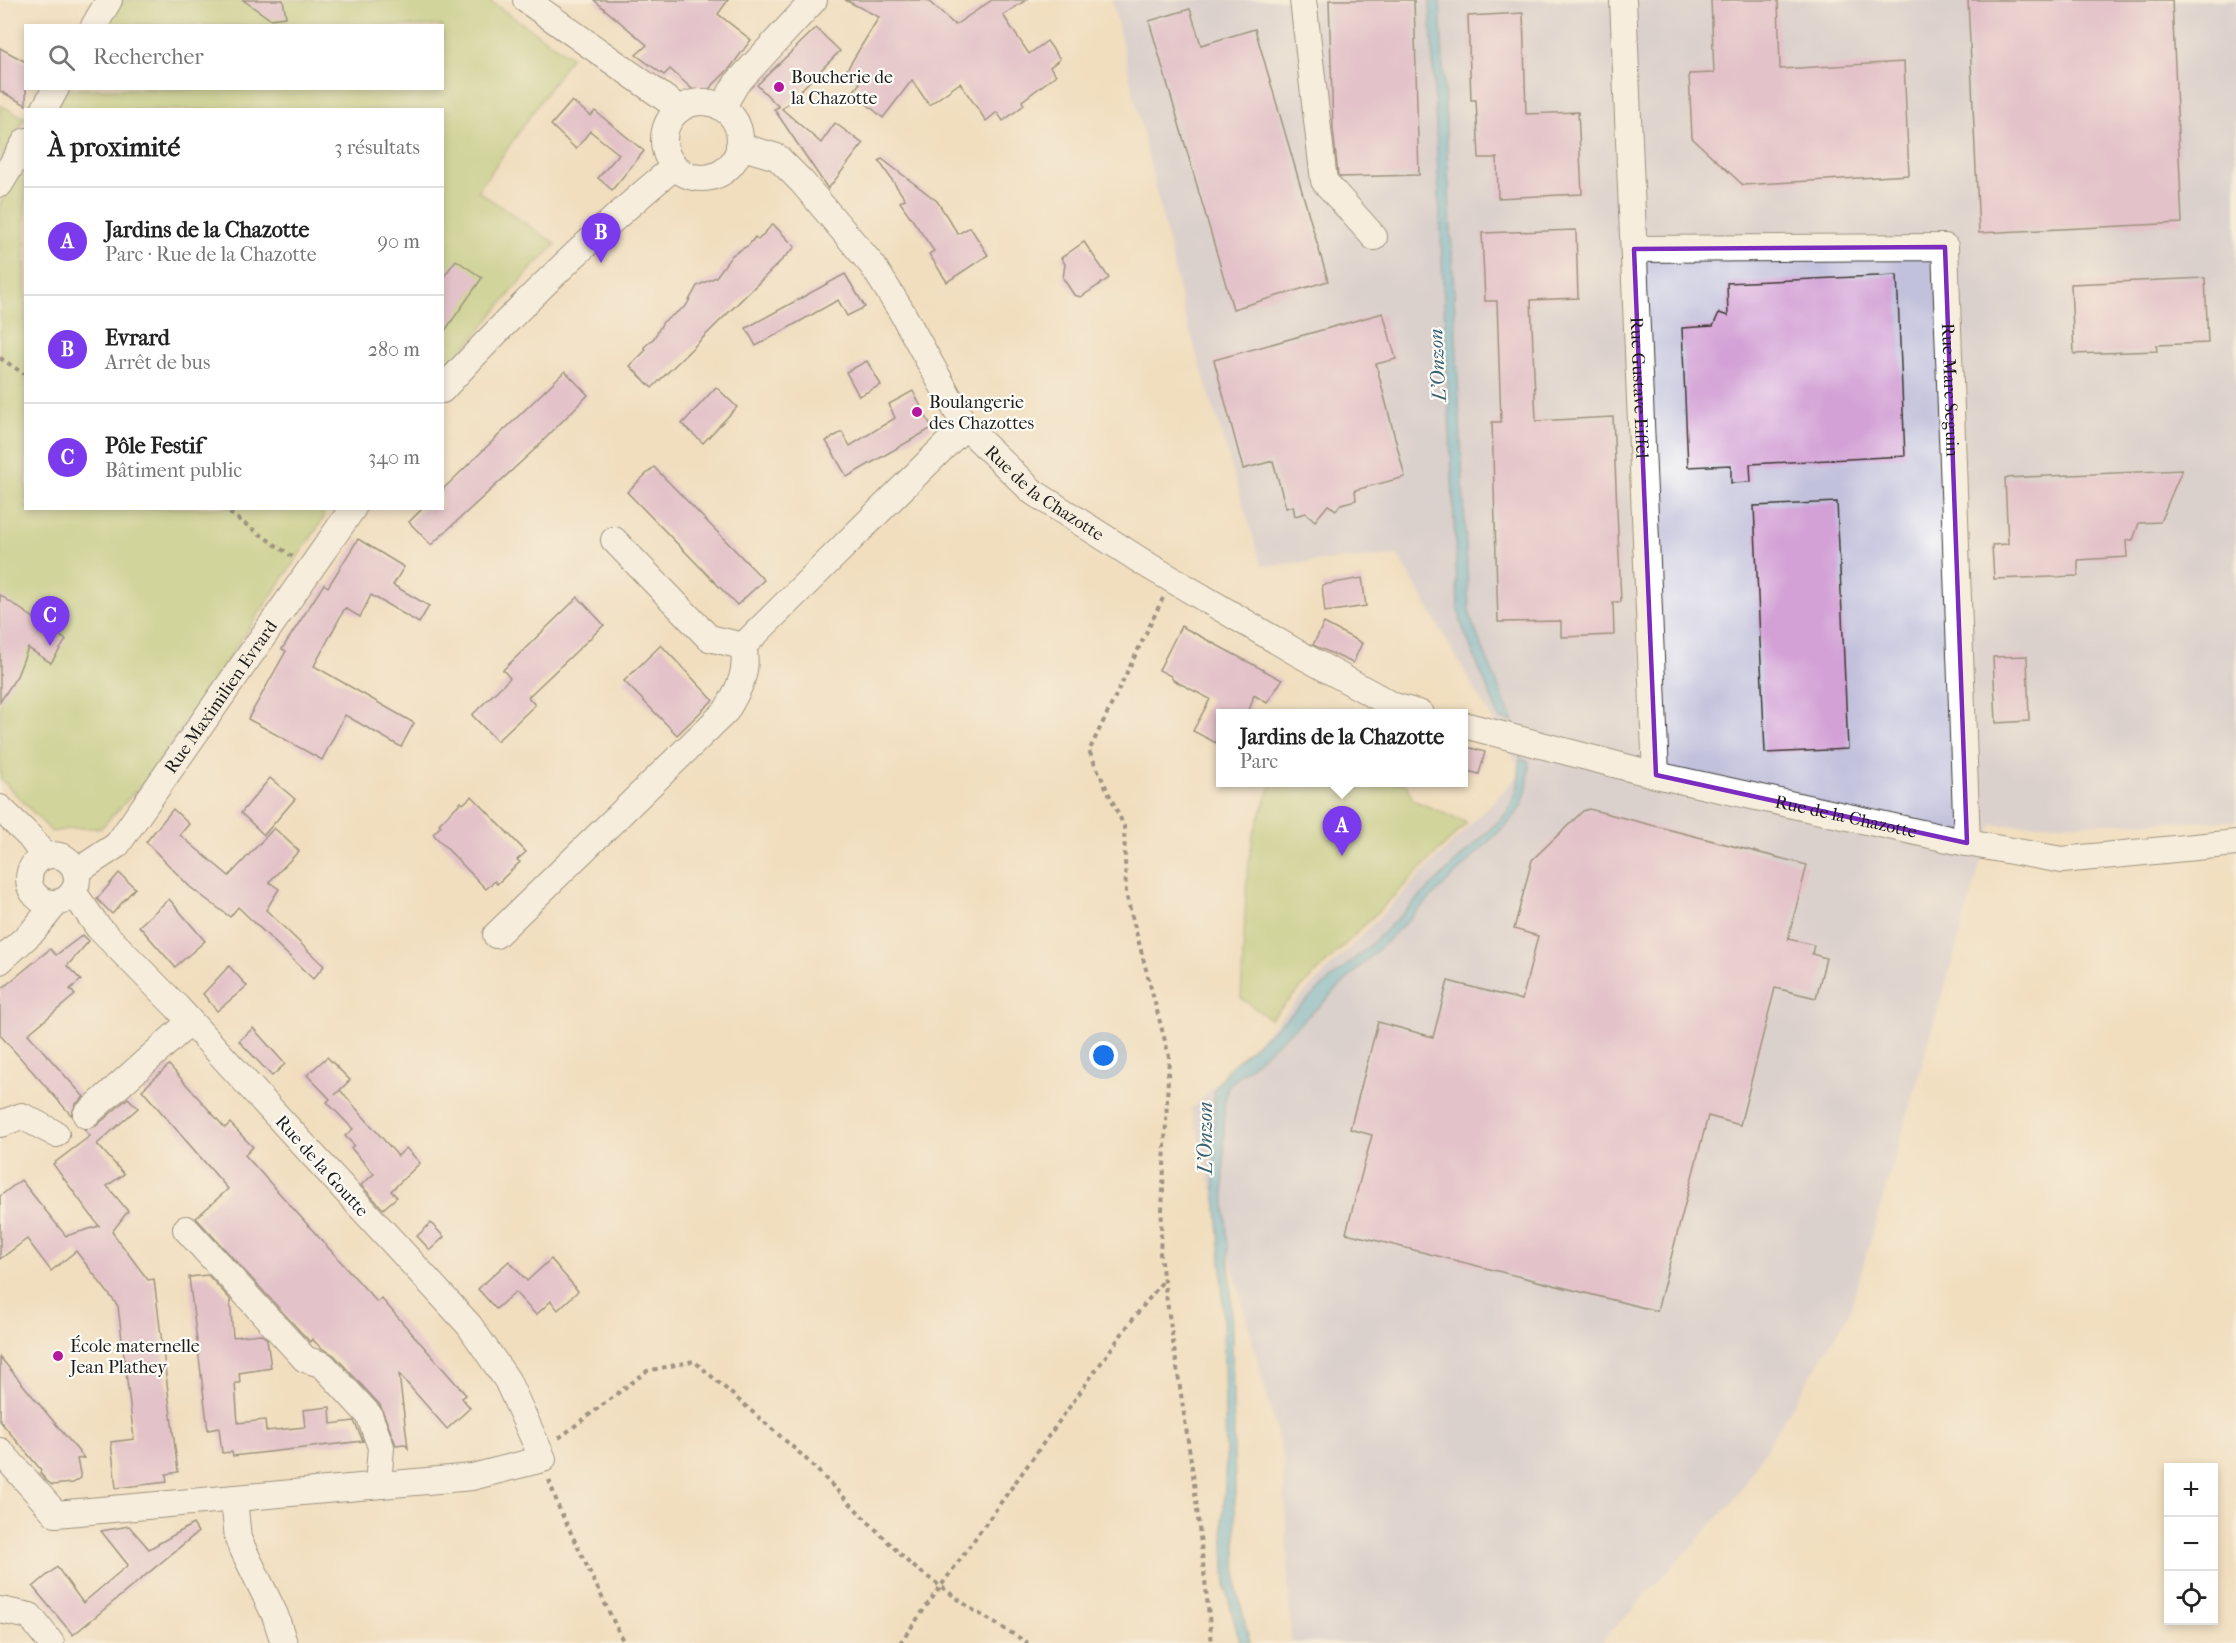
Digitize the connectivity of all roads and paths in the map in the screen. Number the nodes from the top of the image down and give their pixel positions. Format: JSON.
{"nodes":[{"id":1,"x":109,"y":0,"type":"edge"},
{"id":2,"x":526,"y":0,"type":"edge"},
{"id":3,"x":814,"y":0,"type":"edge"},
{"id":4,"x":1303,"y":0,"type":"edge"},
{"id":5,"x":1623,"y":0,"type":"edge"},
{"id":6,"x":95,"y":24,"type":"edge"},
{"id":7,"x":55,"y":90,"type":"edge"},
{"id":8,"x":45,"y":108,"type":"edge"},
{"id":9,"x":722,"y":108,"type":"junction"},
{"id":10,"x":680,"y":109,"type":"junction"},
{"id":11,"x":24,"y":144,"type":"edge"},
{"id":12,"x":739,"y":146,"type":"junction"},
{"id":13,"x":675,"y":167,"type":"junction"},
{"id":14,"x":0,"y":184,"type":"edge"},
{"id":15,"x":1374,"y":237,"type":"dead end"},
{"id":16,"x":1634,"y":249,"type":"junction"},
{"id":17,"x":0,"y":358,"type":"edge"},
{"id":18,"x":24,"y":374,"type":"edge"},
{"id":19,"x":444,"y":388,"type":"edge"},
{"id":20,"x":965,"y":426,"type":"junction"},
{"id":21,"x":225,"y":510,"type":"edge"},
{"id":22,"x":352,"y":510,"type":"edge"},
{"id":23,"x":614,"y":540,"type":"dead end"},
{"id":24,"x":311,"y":569,"type":"junction"},
{"id":25,"x":1172,"y":579,"type":"junction"},
{"id":26,"x":743,"y":646,"type":"junction"},
{"id":27,"x":1404,"y":709,"type":"edge"},
{"id":28,"x":1468,"y":726,"type":"edge"},
{"id":29,"x":1656,"y":775,"type":"junction"},
{"id":30,"x":0,"y":808,"type":"edge"},
{"id":31,"x":1967,"y":843,"type":"junction"},
{"id":32,"x":2236,"y":843,"type":"edge"},
{"id":33,"x":44,"y":856,"type":"junction"},
{"id":34,"x":68,"y":889,"type":"junction"},
{"id":35,"x":496,"y":936,"type":"dead end"},
{"id":36,"x":0,"y":961,"type":"edge"},
{"id":37,"x":190,"y":1022,"type":"junction"},
{"id":38,"x":86,"y":1115,"type":"dead end"},
{"id":39,"x":0,"y":1124,"type":"edge"},
{"id":40,"x":56,"y":1134,"type":"dead end"},
{"id":41,"x":186,"y":1229,"type":"dead end"},
{"id":42,"x":1163,"y":1281,"type":"junction"},
{"id":43,"x":0,"y":1451,"type":"edge"},
{"id":44,"x":541,"y":1456,"type":"junction"},
{"id":45,"x":378,"y":1485,"type":"junction"},
{"id":46,"x":234,"y":1498,"type":"junction"},
{"id":47,"x":941,"y":1587,"type":"junction"},
{"id":48,"x":0,"y":1610,"type":"edge"},
{"id":49,"x":51,"y":1643,"type":"edge"},
{"id":50,"x":284,"y":1643,"type":"edge"},
{"id":51,"x":624,"y":1643,"type":"edge"},
{"id":52,"x":900,"y":1643,"type":"edge"},
{"id":53,"x":1028,"y":1643,"type":"edge"},
{"id":54,"x":1212,"y":1643,"type":"edge"}],
"edges":[{"from":1,"to":6,"type":"street"},
{"from":2,"to":10,"type":"street"},
{"from":3,"to":9,"type":"street"},
{"from":4,"to":15,"type":"street"},
{"from":5,"to":16,"type":"street","name":"Rue Gustave Eiffel"},
{"from":7,"to":8,"type":"street"},
{"from":9,"to":10,"type":"street"},
{"from":9,"to":12,"type":"street"},
{"from":10,"to":13,"type":"street"},
{"from":11,"to":14,"type":"street"},
{"from":12,"to":13,"type":"street"},
{"from":12,"to":20,"type":"street","name":"Rue de la Chazotte"},
{"from":13,"to":19,"type":"street"},
{"from":16,"to":29,"type":"street","name":"Rue Gustave Eiffel"},
{"from":16,"to":31,"type":"street","name":"Rue Marc Seguin"},
{"from":17,"to":18,"type":"path"},
{"from":20,"to":25,"type":"street","name":"Rue de la Chazotte"},
{"from":20,"to":26,"type":"street"},
{"from":21,"to":24,"type":"path"},
{"from":22,"to":24,"type":"street","name":"Rue Maximilien Evrard"},
{"from":23,"to":26,"type":"street"},
{"from":24,"to":34,"type":"street","name":"Rue Maximilien Evrard"},
{"from":25,"to":27,"type":"street","name":"Rue de la Chazotte"},
{"from":25,"to":42,"type":"path"},
{"from":26,"to":35,"type":"street"},
{"from":28,"to":29,"type":"street","name":"Rue de la Chazotte"},
{"from":29,"to":31,"type":"street","name":"Rue de la Chazotte"},
{"from":30,"to":33,"type":"street"},
{"from":31,"to":32,"type":"street","name":"Rue de la Chazotte"},
{"from":33,"to":34,"type":"street"},
{"from":33,"to":34,"type":"street"},
{"from":34,"to":36,"type":"street","name":"Rue Maximilien Evrard"},
{"from":34,"to":37,"type":"street","name":"Rue de la Goutte"},
{"from":37,"to":38,"type":"street"},
{"from":37,"to":44,"type":"street","name":"Rue de la Goutte"},
{"from":39,"to":40,"type":"street"},
{"from":41,"to":45,"type":"street"},
{"from":42,"to":47,"type":"path"},
{"from":42,"to":54,"type":"path"},
{"from":43,"to":46,"type":"street"},
{"from":44,"to":45,"type":"street"},
{"from":44,"to":47,"type":"path"},
{"from":44,"to":51,"type":"path"},
{"from":45,"to":46,"type":"street"},
{"from":46,"to":50,"type":"street"},
{"from":47,"to":52,"type":"path"},
{"from":47,"to":53,"type":"path"},
{"from":48,"to":49,"type":"street"}]}
